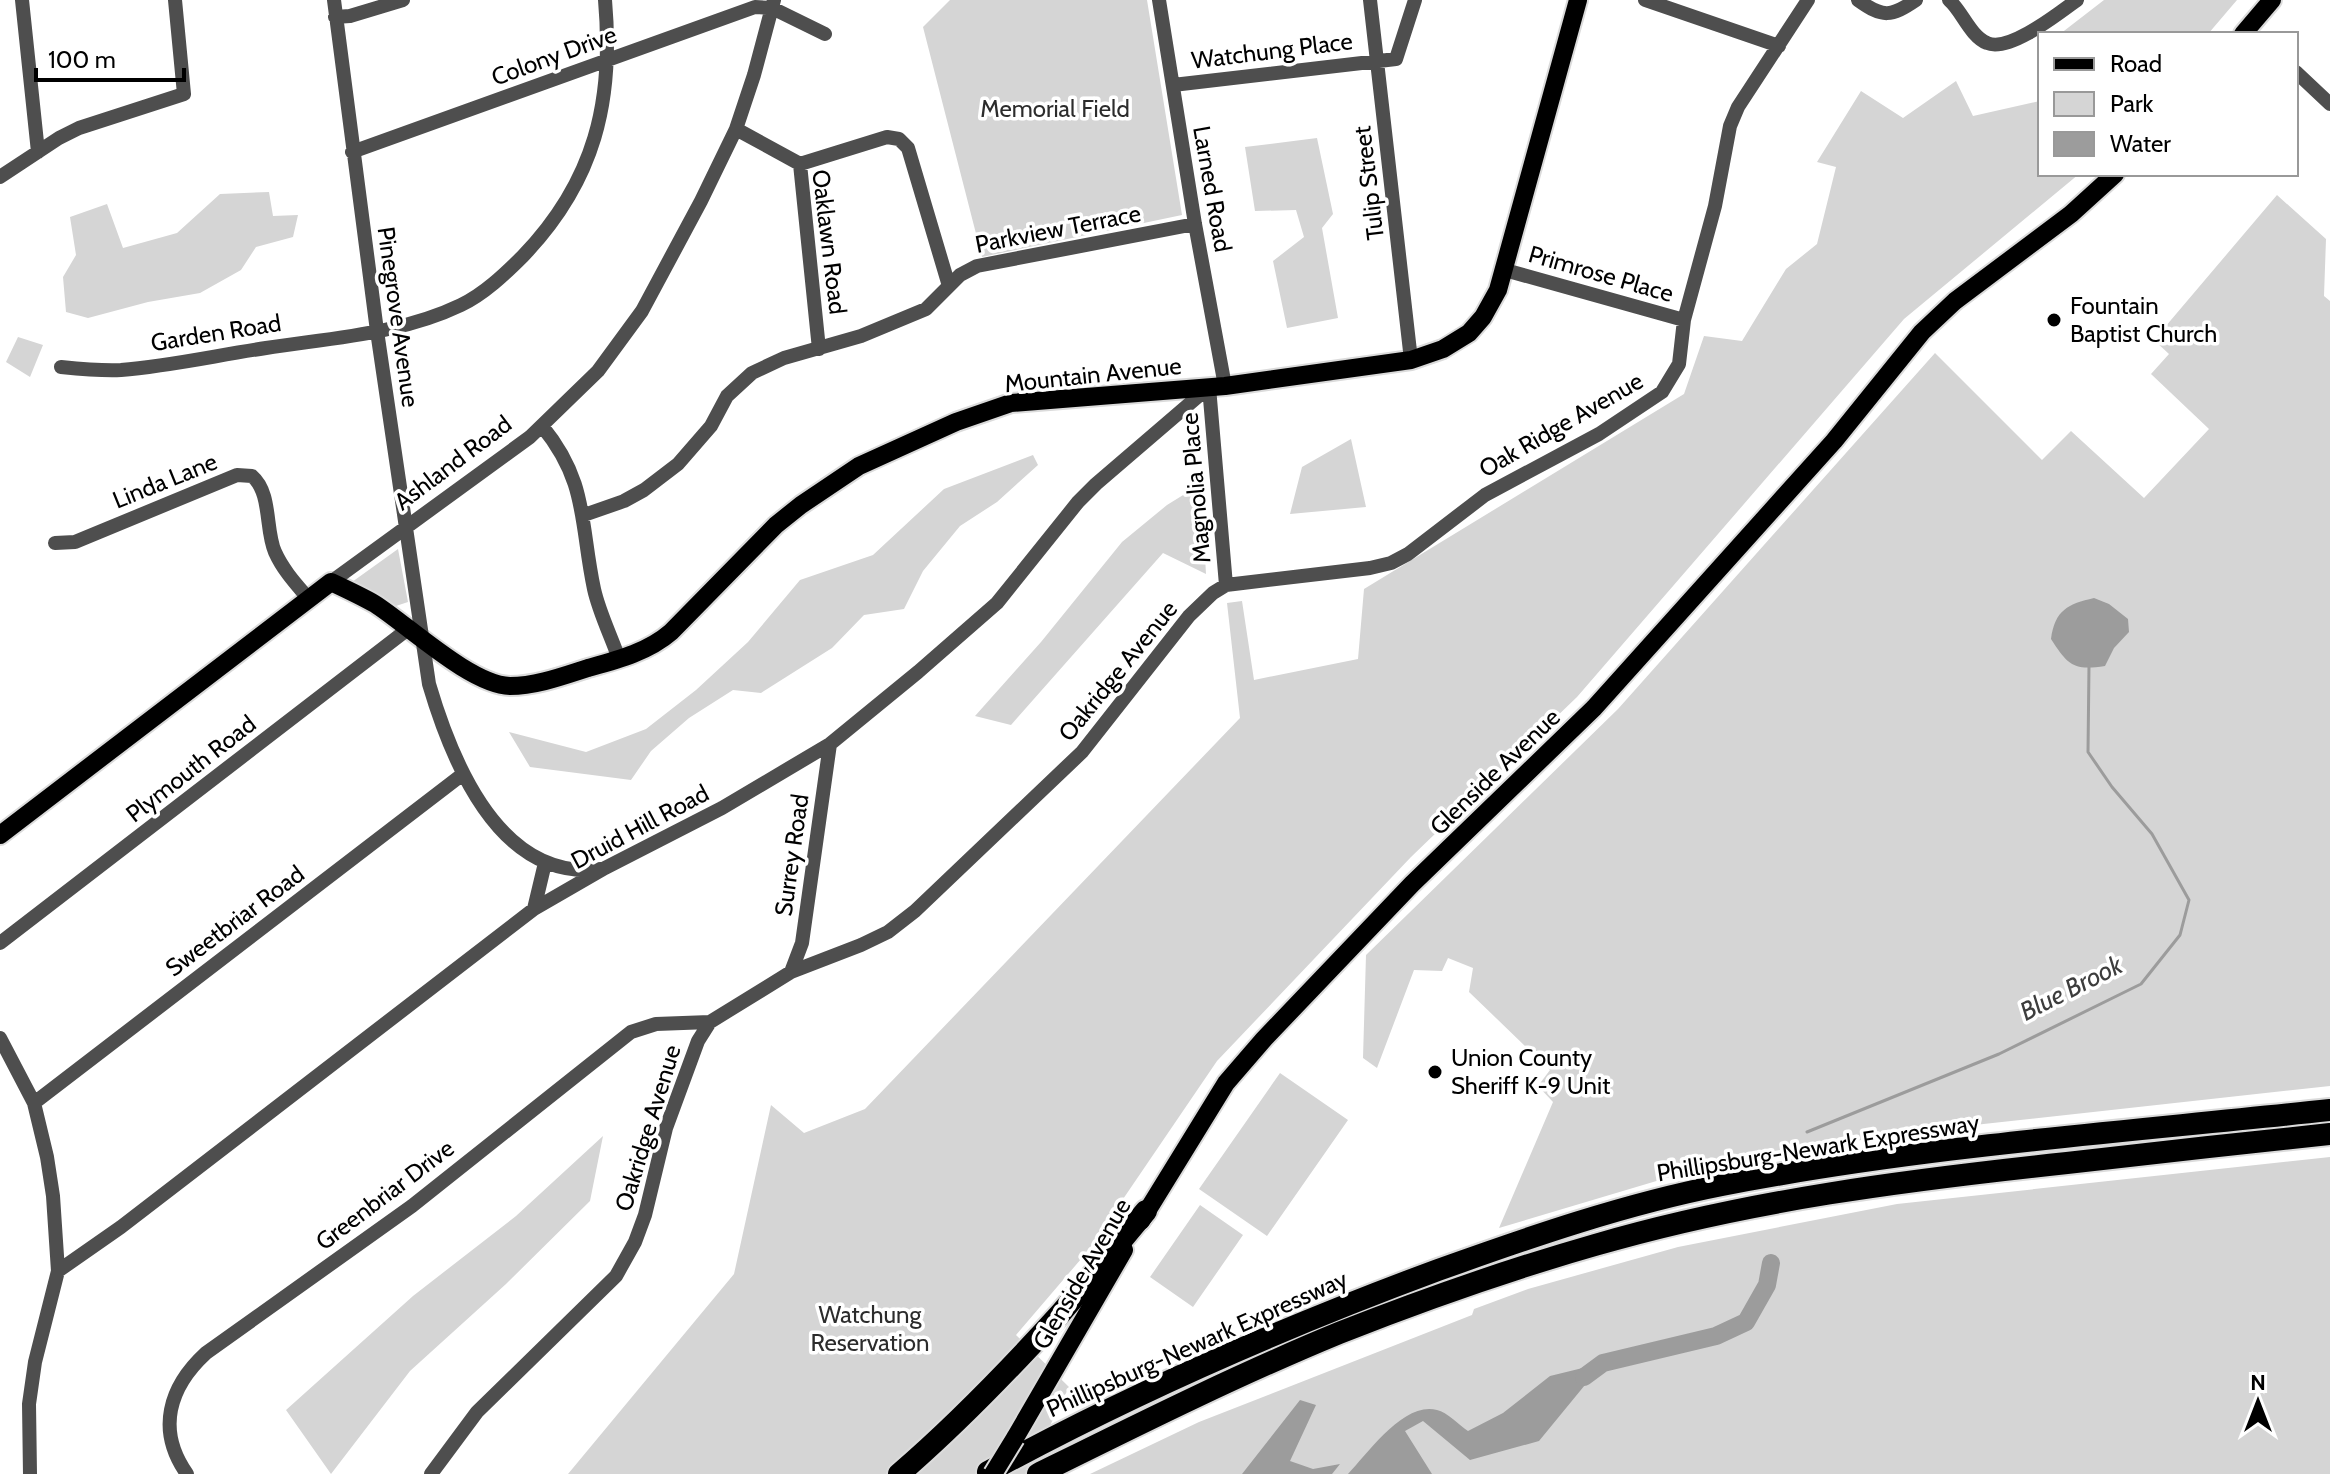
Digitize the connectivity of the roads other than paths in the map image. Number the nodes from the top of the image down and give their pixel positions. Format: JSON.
{"nodes":[{"id":1,"x":22,"y":0,"type":"edge"},
{"id":2,"x":175,"y":0,"type":"edge"},
{"id":3,"x":334,"y":0,"type":"edge"},
{"id":4,"x":403,"y":0,"type":"edge"},
{"id":5,"x":605,"y":0,"type":"edge"},
{"id":6,"x":1159,"y":0,"type":"edge"},
{"id":7,"x":1370,"y":0,"type":"edge"},
{"id":8,"x":1415,"y":0,"type":"edge"},
{"id":9,"x":1578,"y":0,"type":"edge"},
{"id":10,"x":1645,"y":0,"type":"edge"},
{"id":11,"x":1808,"y":0,"type":"edge"},
{"id":12,"x":1858,"y":0,"type":"edge"},
{"id":13,"x":1916,"y":0,"type":"edge"},
{"id":14,"x":1949,"y":0,"type":"edge"},
{"id":15,"x":2077,"y":0,"type":"edge"},
{"id":16,"x":2272,"y":0,"type":"edge"},
{"id":17,"x":773,"y":4,"type":"edge"},
{"id":18,"x":335,"y":17,"type":"junction"},
{"id":19,"x":2249,"y":32,"type":"edge"},
{"id":20,"x":825,"y":34,"type":"dead end"},
{"id":21,"x":1779,"y":46,"type":"junction"},
{"id":22,"x":608,"y":60,"type":"junction"},
{"id":23,"x":1377,"y":61,"type":"junction"},
{"id":24,"x":2298,"y":74,"type":"edge"},
{"id":25,"x":1173,"y":85,"type":"junction"},
{"id":26,"x":2330,"y":104,"type":"edge"},
{"id":27,"x":736,"y":129,"type":"junction"},
{"id":28,"x":38,"y":152,"type":"junction"},
{"id":29,"x":352,"y":152,"type":"junction"},
{"id":30,"x":800,"y":164,"type":"junction"},
{"id":31,"x":2113,"y":176,"type":"edge"},
{"id":32,"x":0,"y":177,"type":"edge"},
{"id":33,"x":1195,"y":224,"type":"junction"},
{"id":34,"x":1505,"y":270,"type":"junction"},
{"id":35,"x":949,"y":286,"type":"junction"},
{"id":36,"x":1684,"y":320,"type":"junction"},
{"id":37,"x":377,"y":331,"type":"junction"},
{"id":38,"x":819,"y":349,"type":"junction"},
{"id":39,"x":1411,"y":360,"type":"junction"},
{"id":40,"x":61,"y":367,"type":"dead end"},
{"id":41,"x":1217,"y":386,"type":"junction"},
{"id":42,"x":542,"y":426,"type":"junction"},
{"id":43,"x":584,"y":515,"type":"junction"},
{"id":44,"x":407,"y":528,"type":"junction"},
{"id":45,"x":55,"y":543,"type":"dead end"},
{"id":46,"x":331,"y":582,"type":"junction"},
{"id":47,"x":1226,"y":585,"type":"junction"},
{"id":48,"x":308,"y":598,"type":"junction"},
{"id":49,"x":415,"y":635,"type":"junction"},
{"id":50,"x":619,"y":659,"type":"junction"},
{"id":51,"x":830,"y":744,"type":"junction"},
{"id":52,"x":463,"y":774,"type":"junction"},
{"id":53,"x":0,"y":835,"type":"edge"},
{"id":54,"x":545,"y":863,"type":"junction"},
{"id":55,"x":605,"y":868,"type":"junction"},
{"id":56,"x":534,"y":909,"type":"junction"},
{"id":57,"x":0,"y":943,"type":"edge"},
{"id":58,"x":802,"y":943,"type":"junction"},
{"id":59,"x":822,"y":961,"type":"junction"},
{"id":60,"x":791,"y":972,"type":"junction"},
{"id":61,"x":710,"y":1022,"type":"junction"},
{"id":62,"x":0,"y":1038,"type":"edge"},
{"id":63,"x":34,"y":1103,"type":"junction"},
{"id":64,"x":2330,"y":1110,"type":"edge"},
{"id":65,"x":2330,"y":1134,"type":"edge"},
{"id":66,"x":1146,"y":1211,"type":"junction"},
{"id":67,"x":58,"y":1271,"type":"junction"},
{"id":68,"x":30,"y":1474,"type":"edge"},
{"id":69,"x":187,"y":1474,"type":"edge"},
{"id":70,"x":431,"y":1474,"type":"edge"},
{"id":71,"x":899,"y":1474,"type":"edge"},
{"id":72,"x":984,"y":1474,"type":"edge"},
{"id":73,"x":993,"y":1474,"type":"edge"},
{"id":74,"x":1038,"y":1474,"type":"edge"}],
"edges":[{"from":1,"to":28,"type":"street"},
{"from":2,"to":28,"type":"street"},
{"from":3,"to":18,"type":"street","name":"Pinegrove Avenue"},
{"from":4,"to":18,"type":"street"},
{"from":5,"to":22,"type":"street","name":"Garden Road"},
{"from":6,"to":25,"type":"street","name":"Larned Road"},
{"from":7,"to":23,"type":"street","name":"Tulip Street"},
{"from":8,"to":23,"type":"street"},
{"from":9,"to":34,"type":"main road","name":"Mountain Avenue"},
{"from":10,"to":21,"type":"street"},
{"from":11,"to":21,"type":"street","name":"Oak Ridge Avenue"},
{"from":12,"to":13,"type":"street"},
{"from":14,"to":15,"type":"street"},
{"from":16,"to":19,"type":"main road"},
{"from":17,"to":20,"type":"street"},
{"from":17,"to":22,"type":"street","name":"Colony Drive"},
{"from":17,"to":27,"type":"street","name":"Ashland Road"},
{"from":18,"to":29,"type":"street","name":"Pinegrove Avenue"},
{"from":21,"to":36,"type":"street","name":"Oak Ridge Avenue"},
{"from":22,"to":29,"type":"street","name":"Colony Drive"},
{"from":22,"to":37,"type":"street","name":"Garden Road"},
{"from":23,"to":25,"type":"street","name":"Watchung Place"},
{"from":23,"to":39,"type":"street","name":"Tulip Street"},
{"from":24,"to":26,"type":"street"},
{"from":25,"to":33,"type":"street","name":"Larned Road"},
{"from":27,"to":30,"type":"street","name":"Oaklawn Road"},
{"from":27,"to":42,"type":"street","name":"Ashland Road"},
{"from":28,"to":32,"type":"street"},
{"from":29,"to":37,"type":"street","name":"Pinegrove Avenue"},
{"from":30,"to":35,"type":"street"},
{"from":30,"to":38,"type":"street","name":"Oaklawn Road"},
{"from":31,"to":66,"type":"main road","name":"Glenside Avenue"},
{"from":33,"to":35,"type":"street","name":"Parkview Terrace"},
{"from":33,"to":41,"type":"street","name":"Larned Road"},
{"from":34,"to":36,"type":"street","name":"Primrose Place"},
{"from":34,"to":39,"type":"main road","name":"Mountain Avenue"},
{"from":35,"to":38,"type":"street","name":"Parkview Terrace"},
{"from":36,"to":47,"type":"street","name":"Oak Ridge Avenue"},
{"from":37,"to":40,"type":"street","name":"Garden Road"},
{"from":37,"to":44,"type":"street","name":"Pinegrove Avenue"},
{"from":38,"to":43,"type":"street","name":"Parkview Terrace"},
{"from":39,"to":41,"type":"main road","name":"Mountain Avenue"},
{"from":41,"to":47,"type":"street","name":"Magnolia Place"},
{"from":41,"to":50,"type":"main road","name":"Mountain Avenue"},
{"from":41,"to":51,"type":"street","name":"Druid Hill Road"},
{"from":42,"to":43,"type":"street"},
{"from":42,"to":44,"type":"street","name":"Ashland Road"},
{"from":43,"to":50,"type":"street"},
{"from":44,"to":46,"type":"street","name":"Ashland Road"},
{"from":44,"to":49,"type":"street","name":"Pinegrove Avenue"},
{"from":45,"to":48,"type":"street","name":"Linda Lane"},
{"from":46,"to":48,"type":"main road","name":"Ashland Road"},
{"from":46,"to":49,"type":"main road","name":"Mountain Avenue"},
{"from":47,"to":59,"type":"street","name":"Oakridge Avenue"},
{"from":48,"to":53,"type":"main road","name":"Ashland Road"},
{"from":49,"to":50,"type":"main road","name":"Mountain Avenue"},
{"from":49,"to":52,"type":"street","name":"Pinegrove Avenue"},
{"from":49,"to":57,"type":"street","name":"Plymouth Road"},
{"from":51,"to":55,"type":"street","name":"Druid Hill Road"},
{"from":51,"to":58,"type":"street","name":"Surrey Road"},
{"from":52,"to":54,"type":"street","name":"Pinegrove Avenue"},
{"from":52,"to":63,"type":"street","name":"Sweetbriar Road"},
{"from":54,"to":55,"type":"street"},
{"from":54,"to":56,"type":"street"},
{"from":55,"to":56,"type":"street","name":"Druid Hill Road"},
{"from":56,"to":67,"type":"street","name":"Druid Hill Road"},
{"from":58,"to":59,"type":"street"},
{"from":58,"to":60,"type":"street","name":"Surrey Road"},
{"from":59,"to":60,"type":"street","name":"Oakridge Avenue"},
{"from":60,"to":61,"type":"street","name":"Oakridge Avenue"},
{"from":61,"to":69,"type":"street","name":"Greenbriar Drive"},
{"from":61,"to":70,"type":"street","name":"Oakridge Avenue"},
{"from":62,"to":63,"type":"street"},
{"from":63,"to":67,"type":"street"},
{"from":64,"to":72,"type":"highway","name":"Phillipsburg-Newark Expressway"},
{"from":65,"to":74,"type":"highway","name":"Phillipsburg-Newark Expressway"},
{"from":66,"to":71,"type":"highway"},
{"from":66,"to":73,"type":"main road","name":"Glenside Avenue","bridge":true},
{"from":67,"to":68,"type":"street"}]}
